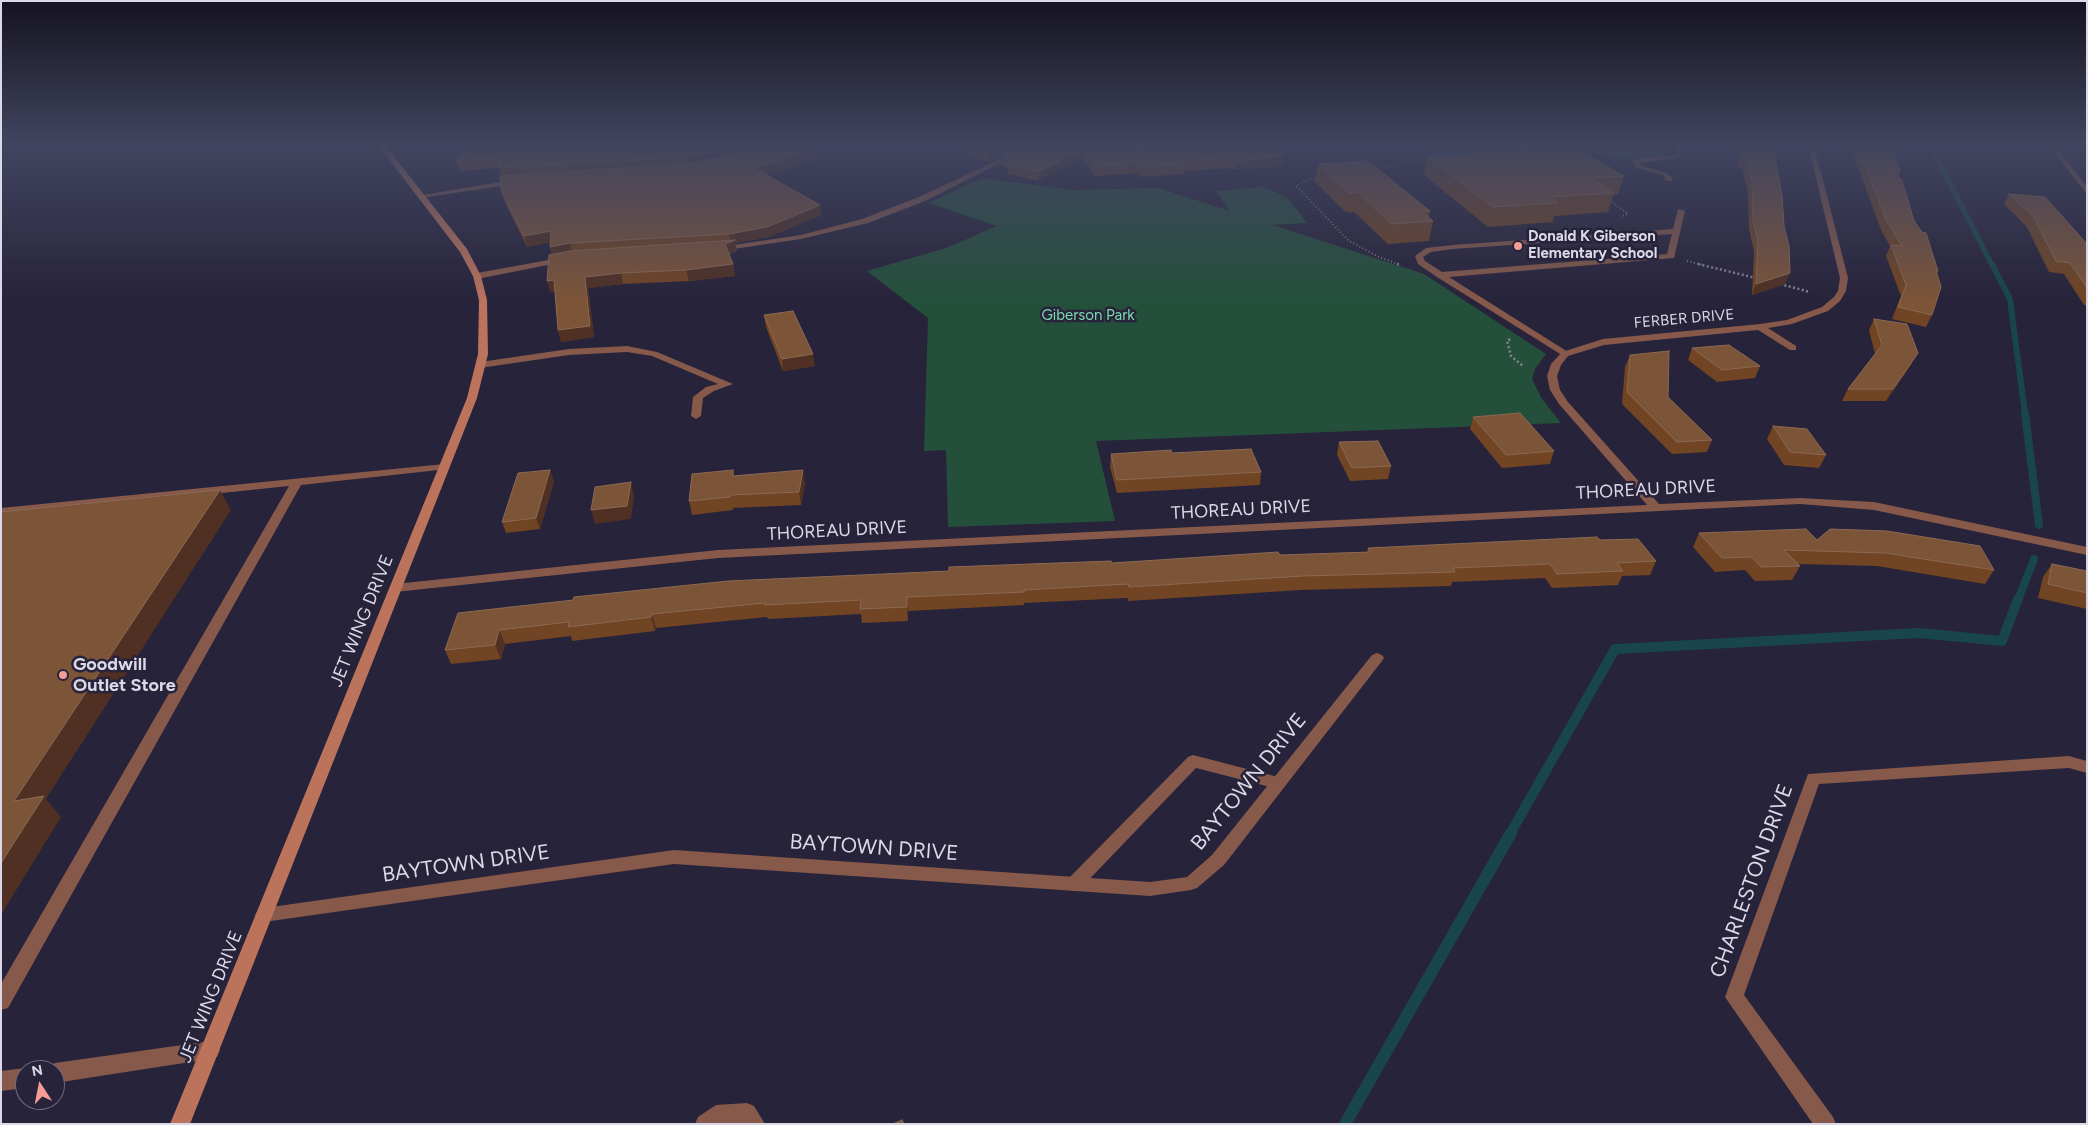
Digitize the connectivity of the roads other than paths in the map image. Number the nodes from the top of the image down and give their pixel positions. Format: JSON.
{"nodes":[{"id":1,"x":422,"y":198,"type":"edge"},
{"id":2,"x":925,"y":198,"type":"edge"},
{"id":3,"x":1824,"y":198,"type":"edge"},
{"id":4,"x":1681,"y":211,"type":"dead end"},
{"id":5,"x":1677,"y":231,"type":"junction"},
{"id":6,"x":707,"y":250,"type":"edge"},
{"id":7,"x":573,"y":258,"type":"edge"},
{"id":8,"x":1440,"y":275,"type":"junction"},
{"id":9,"x":477,"y":276,"type":"junction"},
{"id":10,"x":1760,"y":327,"type":"junction"},
{"id":11,"x":1793,"y":348,"type":"dead end"},
{"id":12,"x":1565,"y":354,"type":"junction"},
{"id":13,"x":480,"y":366,"type":"junction"},
{"id":14,"x":696,"y":416,"type":"dead end"},
{"id":15,"x":444,"y":467,"type":"junction"},
{"id":16,"x":297,"y":482,"type":"junction"},
{"id":17,"x":1655,"y":507,"type":"junction"},
{"id":18,"x":1,"y":512,"type":"edge"},
{"id":19,"x":2087,"y":552,"type":"edge"},
{"id":20,"x":395,"y":588,"type":"junction"},
{"id":21,"x":1377,"y":658,"type":"dead end"},
{"id":22,"x":2087,"y":767,"type":"edge"},
{"id":23,"x":1278,"y":783,"type":"junction"},
{"id":24,"x":1074,"y":884,"type":"junction"},
{"id":25,"x":264,"y":916,"type":"junction"},
{"id":26,"x":1,"y":1002,"type":"edge"},
{"id":27,"x":210,"y":1050,"type":"junction"},
{"id":28,"x":65,"y":1072,"type":"edge"},
{"id":29,"x":15,"y":1079,"type":"edge"},
{"id":30,"x":1,"y":1081,"type":"edge"},
{"id":31,"x":180,"y":1124,"type":"edge"},
{"id":32,"x":705,"y":1124,"type":"edge"},
{"id":33,"x":755,"y":1124,"type":"edge"},
{"id":34,"x":1826,"y":1124,"type":"edge"}],
"edges":[{"from":1,"to":9,"type":"main road","name":"JET WING DRIVE"},
{"from":2,"to":6,"type":"street"},
{"from":3,"to":10,"type":"street","name":"FERBER DRIVE"},
{"from":4,"to":5,"type":"street"},
{"from":5,"to":8,"type":"street"},
{"from":5,"to":8,"type":"street"},
{"from":7,"to":9,"type":"street"},
{"from":8,"to":12,"type":"street"},
{"from":9,"to":13,"type":"main road","name":"JET WING DRIVE"},
{"from":10,"to":11,"type":"street"},
{"from":10,"to":12,"type":"street","name":"FERBER DRIVE"},
{"from":12,"to":17,"type":"street"},
{"from":13,"to":14,"type":"street"},
{"from":13,"to":15,"type":"main road","name":"JET WING DRIVE"},
{"from":15,"to":16,"type":"street"},
{"from":15,"to":20,"type":"main road","name":"JET WING DRIVE"},
{"from":16,"to":18,"type":"street"},
{"from":16,"to":26,"type":"street"},
{"from":17,"to":19,"type":"street","name":"THOREAU DRIVE"},
{"from":17,"to":20,"type":"street","name":"THOREAU DRIVE"},
{"from":20,"to":25,"type":"main road","name":"JET WING DRIVE"},
{"from":21,"to":23,"type":"street","name":"BAYTOWN DRIVE"},
{"from":22,"to":34,"type":"street","name":"CHARLESTON DRIVE"},
{"from":23,"to":24,"type":"street","name":"BAYTOWN DRIVE"},
{"from":23,"to":24,"type":"street"},
{"from":24,"to":25,"type":"street","name":"BAYTOWN DRIVE"},
{"from":25,"to":27,"type":"main road","name":"JET WING DRIVE"},
{"from":27,"to":28,"type":"street"},
{"from":27,"to":31,"type":"main road","name":"JET WING DRIVE"},
{"from":29,"to":30,"type":"street"},
{"from":32,"to":33,"type":"street"}]}
